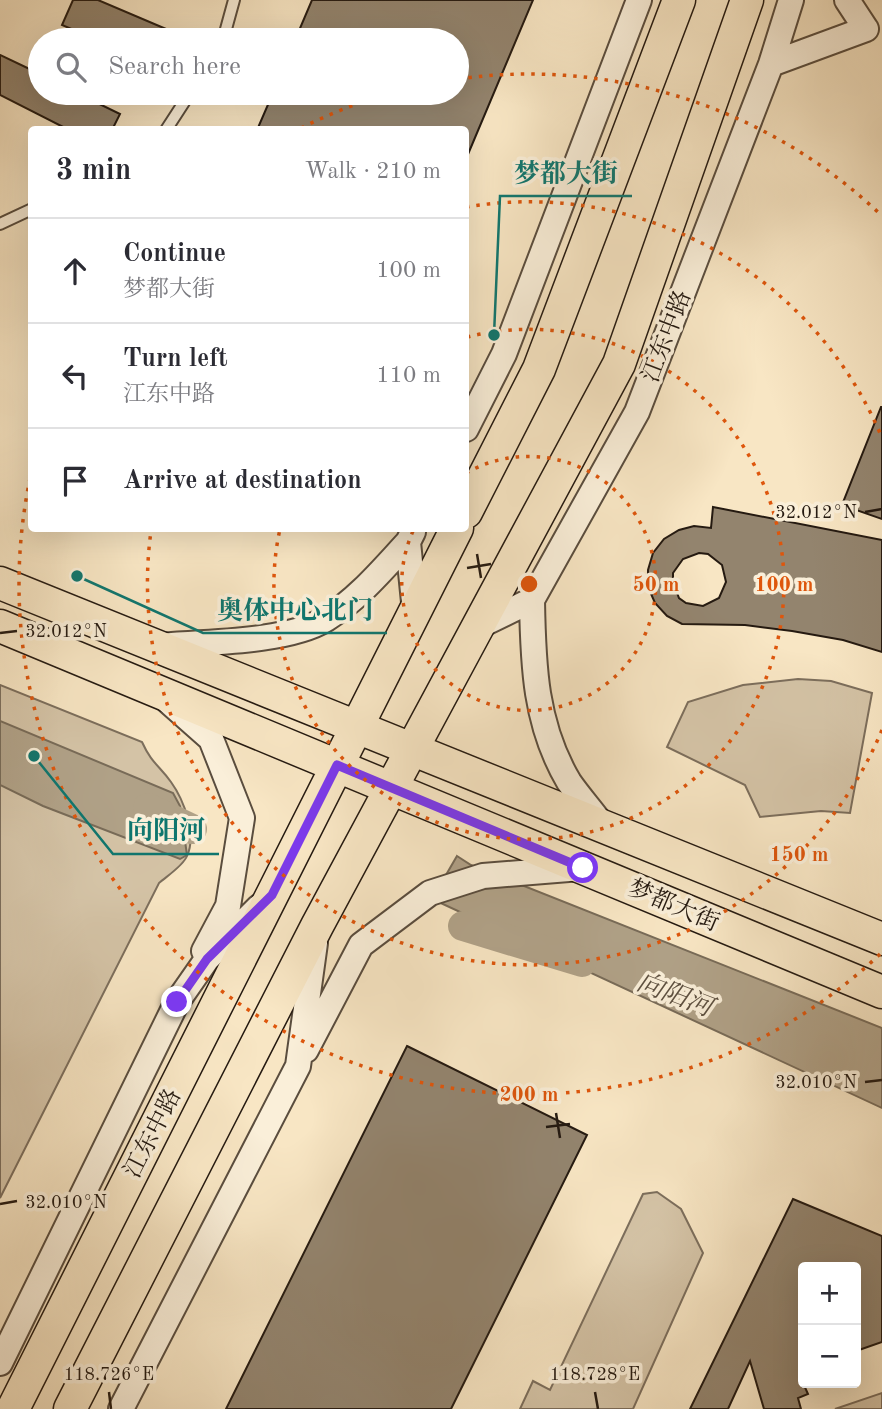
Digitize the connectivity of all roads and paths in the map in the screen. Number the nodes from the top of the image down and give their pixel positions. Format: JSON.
{"nodes":[{"id":1,"x":234,"y":0,"type":"edge"},
{"id":2,"x":628,"y":0,"type":"edge"},
{"id":3,"x":639,"y":0,"type":"edge"},
{"id":4,"x":679,"y":0,"type":"edge"},
{"id":5,"x":747,"y":0,"type":"edge"},
{"id":6,"x":791,"y":0,"type":"edge"},
{"id":7,"x":847,"y":0,"type":"edge"},
{"id":8,"x":630,"y":25,"type":"junction"},
{"id":9,"x":226,"y":28,"type":"edge"},
{"id":10,"x":874,"y":33,"type":"edge"},
{"id":11,"x":771,"y":64,"type":"junction"},
{"id":12,"x":182,"y":105,"type":"edge"},
{"id":13,"x":169,"y":126,"type":"edge"},
{"id":14,"x":28,"y":211,"type":"edge"},
{"id":15,"x":0,"y":224,"type":"edge"},
{"id":16,"x":469,"y":423,"type":"edge"},
{"id":17,"x":469,"y":506,"type":"edge"},
{"id":18,"x":455,"y":532,"type":"edge"},
{"id":19,"x":412,"y":535,"type":"edge"},
{"id":20,"x":0,"y":583,"type":"edge"},
{"id":21,"x":532,"y":600,"type":"junction"},
{"id":22,"x":415,"y":612,"type":"junction"},
{"id":23,"x":0,"y":626,"type":"edge"},
{"id":24,"x":477,"y":628,"type":"junction"},
{"id":25,"x":153,"y":646,"type":"junction"},
{"id":26,"x":154,"y":689,"type":"junction"},
{"id":27,"x":356,"y":725,"type":"junction"},
{"id":28,"x":413,"y":747,"type":"junction"},
{"id":29,"x":337,"y":765,"type":"junction"},
{"id":30,"x":390,"y":788,"type":"junction"},
{"id":31,"x":606,"y":829,"type":"junction"},
{"id":32,"x":583,"y":868,"type":"junction"},
{"id":33,"x":272,"y":895,"type":"junction"},
{"id":34,"x":317,"y":926,"type":"junction"},
{"id":35,"x":882,"y":939,"type":"edge"},
{"id":36,"x":882,"y":992,"type":"edge"},
{"id":37,"x":177,"y":1002,"type":"junction"},
{"id":38,"x":298,"y":1066,"type":"junction"},
{"id":39,"x":0,"y":1363,"type":"edge"},
{"id":40,"x":12,"y":1409,"type":"edge"},
{"id":41,"x":70,"y":1409,"type":"edge"},
{"id":42,"x":121,"y":1409,"type":"edge"}],
"edges":[{"from":1,"to":9,"type":"lane"},
{"from":2,"to":8,"type":"street"},
{"from":3,"to":8,"type":"street"},
{"from":4,"to":17,"type":"main road"},
{"from":5,"to":24,"type":"main road","name":"江东中路"},
{"from":6,"to":11,"type":"street","name":"江东中路"},
{"from":7,"to":10,"type":"street"},
{"from":8,"to":16,"type":"street"},
{"from":10,"to":11,"type":"street"},
{"from":11,"to":21,"type":"street","name":"江东中路"},
{"from":12,"to":13,"type":"lane"},
{"from":14,"to":15,"type":"lane"},
{"from":18,"to":22,"type":"main road","name":"江东中路"},
{"from":19,"to":22,"type":"street"},
{"from":19,"to":25,"type":"street"},
{"from":20,"to":25,"type":"main road","name":"梦都大街"},
{"from":21,"to":24,"type":"street"},
{"from":21,"to":31,"type":"street"},
{"from":22,"to":27,"type":"main road","name":"江东中路"},
{"from":23,"to":26,"type":"main road","name":"梦都大街"},
{"from":24,"to":28,"type":"main road","name":"江东中路"},
{"from":25,"to":27,"type":"main road","name":"梦都大街"},
{"from":26,"to":29,"type":"main road","name":"梦都大街"},
{"from":26,"to":37,"type":"street"},
{"from":27,"to":28,"type":"main road","name":"梦都大街"},
{"from":27,"to":29,"type":"main road","name":"江东中路"},
{"from":28,"to":30,"type":"main road","name":"江东中路"},
{"from":28,"to":31,"type":"main road","name":"梦都大街"},
{"from":29,"to":30,"type":"main road","name":"梦都大街"},
{"from":29,"to":33,"type":"main road","name":"江东中路"},
{"from":30,"to":32,"type":"main road","name":"梦都大街"},
{"from":30,"to":34,"type":"main road","name":"江东中路"},
{"from":31,"to":35,"type":"main road","name":"梦都大街"},
{"from":32,"to":36,"type":"main road","name":"梦都大街"},
{"from":32,"to":38,"type":"street"},
{"from":33,"to":37,"type":"street","name":"江东中路"},
{"from":33,"to":40,"type":"main road","name":"江东中路"},
{"from":34,"to":38,"type":"street","name":"江东中路"},
{"from":34,"to":41,"type":"main road","name":"江东中路"},
{"from":37,"to":39,"type":"street","name":"江东中路"},
{"from":38,"to":42,"type":"street","name":"江东中路"}]}
